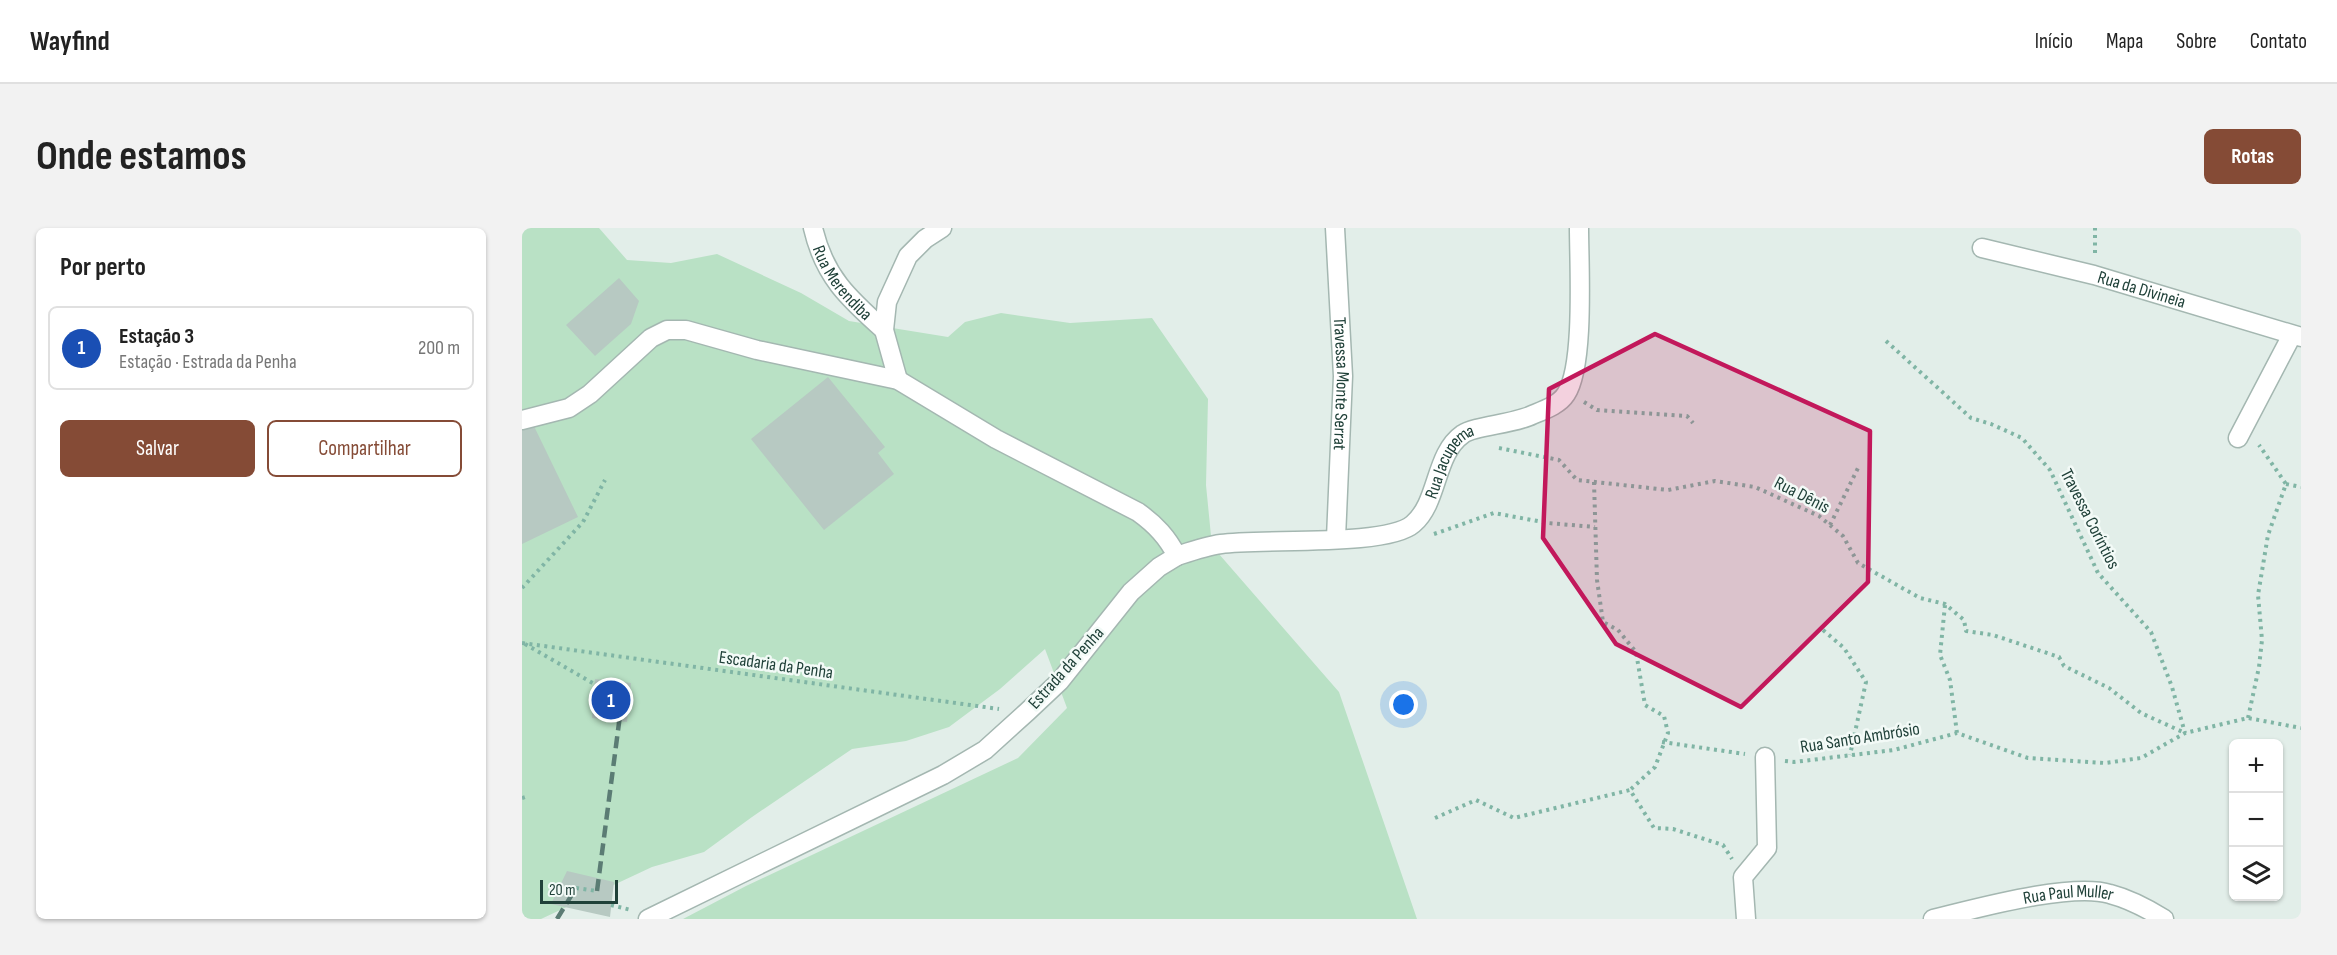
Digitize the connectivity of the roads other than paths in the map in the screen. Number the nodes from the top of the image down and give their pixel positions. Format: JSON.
{"nodes":[{"id":1,"x":813,"y":228,"type":"edge"},
{"id":2,"x":942,"y":228,"type":"edge"},
{"id":3,"x":1335,"y":228,"type":"edge"},
{"id":4,"x":1579,"y":228,"type":"edge"},
{"id":5,"x":1982,"y":248,"type":"dead end"},
{"id":6,"x":884,"y":330,"type":"junction"},
{"id":7,"x":2296,"y":336,"type":"edge"},
{"id":8,"x":897,"y":380,"type":"junction"},
{"id":9,"x":522,"y":420,"type":"edge"},
{"id":10,"x":2241,"y":431,"type":"road end"},
{"id":11,"x":1336,"y":538,"type":"junction"},
{"id":12,"x":1177,"y":556,"type":"junction"},
{"id":13,"x":1765,"y":757,"type":"road end"},
{"id":14,"x":648,"y":919,"type":"edge"},
{"id":15,"x":1746,"y":919,"type":"edge"},
{"id":16,"x":1933,"y":919,"type":"edge"},
{"id":17,"x":2164,"y":919,"type":"edge"}],
"edges":[{"from":1,"to":6,"type":"street","name":"Rua Merendiba"},
{"from":2,"to":6,"type":"street"},
{"from":3,"to":11,"type":"street","name":"Travessa Monte Serrat"},
{"from":4,"to":11,"type":"street","name":"Rua Jacupema"},
{"from":5,"to":7,"type":"street","name":"Rua da Divineia"},
{"from":6,"to":8,"type":"street"},
{"from":7,"to":10,"type":"street"},
{"from":8,"to":9,"type":"street"},
{"from":8,"to":12,"type":"street"},
{"from":11,"to":12,"type":"street"},
{"from":12,"to":14,"type":"street","name":"Estrada da Penha"},
{"from":13,"to":15,"type":"street"},
{"from":16,"to":17,"type":"street","name":"Rua Paul Muller"}]}
